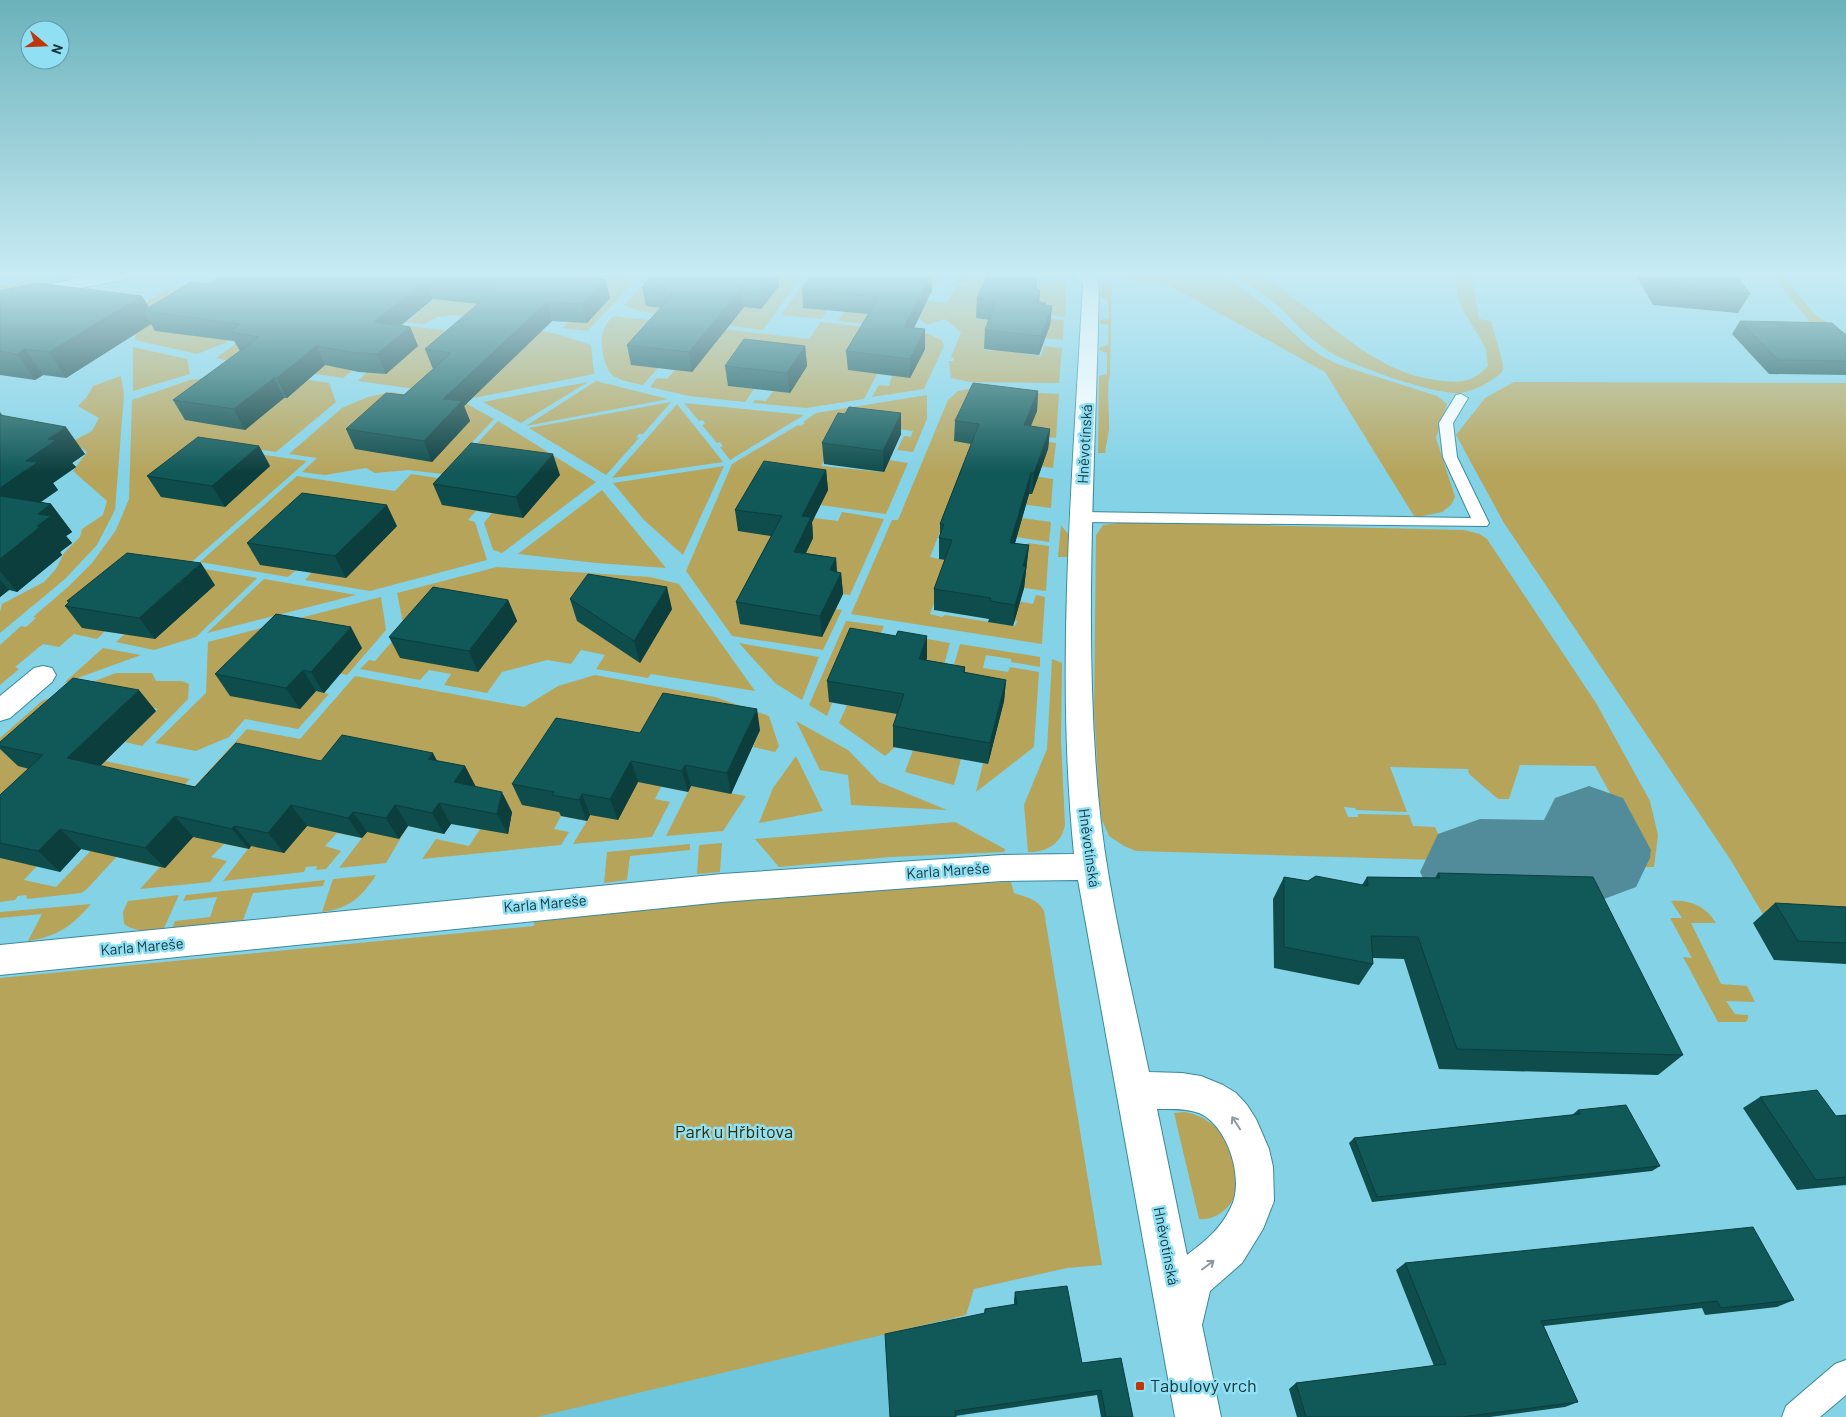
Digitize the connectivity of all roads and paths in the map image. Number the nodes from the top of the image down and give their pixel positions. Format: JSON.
{"nodes":[{"id":1,"x":1089,"y":341,"type":"edge"},
{"id":2,"x":1461,"y":398,"type":"dead end"},
{"id":3,"x":1082,"y":516,"type":"junction"},
{"id":4,"x":43,"y":675,"type":"dead end"},
{"id":5,"x":0,"y":711,"type":"edge"},
{"id":6,"x":1091,"y":867,"type":"junction"},
{"id":7,"x":0,"y":960,"type":"edge"},
{"id":8,"x":1134,"y":1090,"type":"junction"},
{"id":9,"x":1181,"y":1323,"type":"junction"},
{"id":10,"x":1846,"y":1375,"type":"edge"},
{"id":11,"x":1198,"y":1417,"type":"edge"},
{"id":12,"x":1797,"y":1417,"type":"edge"}],
"edges":[{"from":1,"to":3,"type":"street","name":"Hněvotínská"},
{"from":2,"to":3,"type":"lane"},
{"from":3,"to":6,"type":"street","name":"Hněvotínská"},
{"from":4,"to":5,"type":"street"},
{"from":6,"to":7,"type":"street","name":"Karla Mareše"},
{"from":6,"to":8,"type":"street","name":"Hněvotínská"},
{"from":8,"to":9,"type":"street","name":"Hněvotínská"},
{"from":9,"to":8,"type":"street","one_way":true},
{"from":9,"to":11,"type":"street","name":"Hněvotínská"},
{"from":10,"to":12,"type":"lane"}]}
